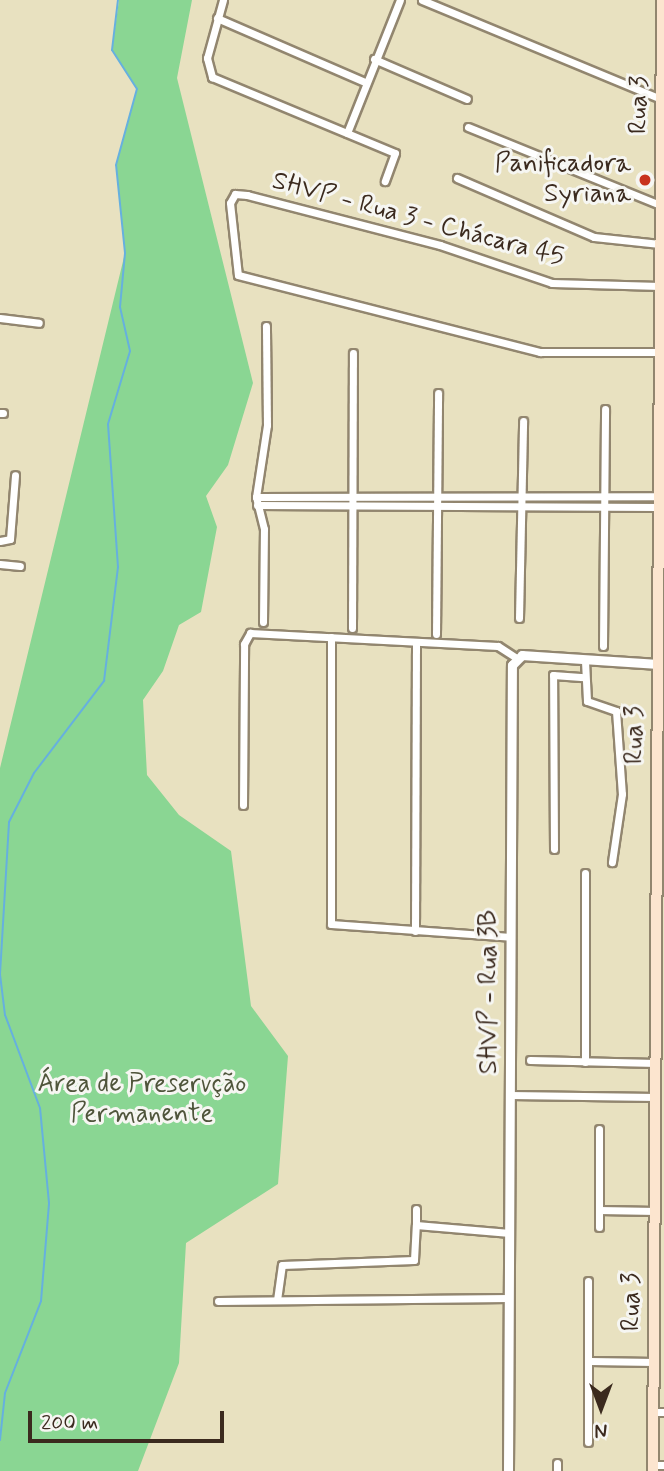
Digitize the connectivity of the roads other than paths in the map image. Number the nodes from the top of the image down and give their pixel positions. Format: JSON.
{"nodes":[{"id":1,"x":223,"y":0,"type":"edge"},
{"id":2,"x":400,"y":0,"type":"edge"},
{"id":3,"x":422,"y":0,"type":"edge"},
{"id":4,"x":662,"y":0,"type":"edge"},
{"id":5,"x":217,"y":18,"type":"junction"},
{"id":6,"x":374,"y":59,"type":"junction"},
{"id":7,"x":365,"y":82,"type":"junction"},
{"id":8,"x":467,"y":99,"type":"dead end"},
{"id":9,"x":661,"y":99,"type":"junction"},
{"id":10,"x":468,"y":127,"type":"dead end"},
{"id":11,"x":347,"y":133,"type":"junction"},
{"id":12,"x":457,"y":178,"type":"dead end"},
{"id":13,"x":385,"y":181,"type":"dead end"},
{"id":14,"x":662,"y":188,"type":"edge"},
{"id":15,"x":660,"y":205,"type":"junction"},
{"id":16,"x":660,"y":244,"type":"junction"},
{"id":17,"x":660,"y":286,"type":"junction"},
{"id":18,"x":0,"y":318,"type":"edge"},
{"id":19,"x":39,"y":323,"type":"dead end"},
{"id":20,"x":266,"y":326,"type":"dead end"},
{"id":21,"x":661,"y":352,"type":"junction"},
{"id":22,"x":353,"y":353,"type":"dead end"},
{"id":23,"x":438,"y":393,"type":"dead end"},
{"id":24,"x":662,"y":401,"type":"edge"},
{"id":25,"x":605,"y":410,"type":"dead end"},
{"id":26,"x":523,"y":421,"type":"dead end"},
{"id":27,"x":662,"y":460,"type":"edge"},
{"id":28,"x":15,"y":475,"type":"dead end"},
{"id":29,"x":626,"y":497,"type":"junction"},
{"id":30,"x":256,"y":501,"type":"junction"},
{"id":31,"x":436,"y":501,"type":"junction"},
{"id":32,"x":659,"y":501,"type":"junction"},
{"id":33,"x":352,"y":502,"type":"junction"},
{"id":34,"x":520,"y":502,"type":"junction"},
{"id":35,"x":604,"y":502,"type":"junction"},
{"id":36,"x":626,"y":506,"type":"junction"},
{"id":37,"x":0,"y":541,"type":"edge"},
{"id":38,"x":662,"y":560,"type":"edge"},
{"id":39,"x":0,"y":565,"type":"edge"},
{"id":40,"x":20,"y":566,"type":"dead end"},
{"id":41,"x":519,"y":618,"type":"dead end"},
{"id":42,"x":263,"y":622,"type":"dead end"},
{"id":43,"x":352,"y":628,"type":"dead end"},
{"id":44,"x":436,"y":634,"type":"dead end"},
{"id":45,"x":331,"y":637,"type":"junction"},
{"id":46,"x":416,"y":642,"type":"junction"},
{"id":47,"x":603,"y":646,"type":"dead end"},
{"id":48,"x":514,"y":657,"type":"junction"},
{"id":49,"x":553,"y":657,"type":"junction"},
{"id":50,"x":585,"y":661,"type":"junction"},
{"id":51,"x":658,"y":664,"type":"junction"},
{"id":52,"x":553,"y":675,"type":"junction"},
{"id":53,"x":584,"y":677,"type":"junction"},
{"id":54,"x":660,"y":708,"type":"edge"},
{"id":55,"x":243,"y":805,"type":"dead end"},
{"id":56,"x":554,"y":849,"type":"dead end"},
{"id":57,"x":660,"y":854,"type":"edge"},
{"id":58,"x":612,"y":862,"type":"dead end"},
{"id":59,"x":585,"y":873,"type":"dead end"},
{"id":60,"x":415,"y":931,"type":"junction"},
{"id":61,"x":511,"y":937,"type":"junction"},
{"id":62,"x":659,"y":946,"type":"edge"},
{"id":63,"x":659,"y":1013,"type":"edge"},
{"id":64,"x":530,"y":1060,"type":"dead end"},
{"id":65,"x":584,"y":1062,"type":"junction"},
{"id":66,"x":659,"y":1069,"type":"edge"},
{"id":67,"x":510,"y":1095,"type":"junction"},
{"id":68,"x":656,"y":1097,"type":"junction"},
{"id":69,"x":599,"y":1129,"type":"dead end"},
{"id":70,"x":660,"y":1171,"type":"edge"},
{"id":71,"x":416,"y":1209,"type":"dead end"},
{"id":72,"x":599,"y":1210,"type":"junction"},
{"id":73,"x":656,"y":1211,"type":"junction"},
{"id":74,"x":416,"y":1224,"type":"junction"},
{"id":75,"x":599,"y":1227,"type":"dead end"},
{"id":76,"x":510,"y":1233,"type":"junction"},
{"id":77,"x":659,"y":1259,"type":"edge"},
{"id":78,"x":588,"y":1282,"type":"dead end"},
{"id":79,"x":509,"y":1298,"type":"junction"},
{"id":80,"x":277,"y":1300,"type":"junction"},
{"id":81,"x":218,"y":1301,"type":"dead end"},
{"id":82,"x":659,"y":1334,"type":"edge"},
{"id":83,"x":590,"y":1361,"type":"junction"},
{"id":84,"x":654,"y":1362,"type":"junction"},
{"id":85,"x":658,"y":1412,"type":"edge"},
{"id":86,"x":588,"y":1442,"type":"dead end"},
{"id":87,"x":657,"y":1467,"type":"edge"},
{"id":88,"x":508,"y":1471,"type":"edge"}],
"edges":[{"from":1,"to":5,"type":"street"},
{"from":2,"to":6,"type":"street"},
{"from":3,"to":9,"type":"street"},
{"from":4,"to":9,"type":"main road","name":"Rua 3"},
{"from":5,"to":7,"type":"street"},
{"from":5,"to":11,"type":"street"},
{"from":6,"to":7,"type":"street"},
{"from":6,"to":8,"type":"street"},
{"from":7,"to":11,"type":"street"},
{"from":9,"to":14,"type":"main road","name":"Rua 3"},
{"from":10,"to":15,"type":"street"},
{"from":11,"to":13,"type":"street"},
{"from":12,"to":16,"type":"street"},
{"from":14,"to":15,"type":"main road","name":"Rua 3"},
{"from":15,"to":16,"type":"main road","name":"Rua 3"},
{"from":16,"to":17,"type":"main road","name":"Rua 3"},
{"from":17,"to":21,"type":"main road","name":"Rua 3"},
{"from":17,"to":21,"type":"street","name":"SHVP - Rua 3 - Chácara 45"},
{"from":18,"to":19,"type":"street"},
{"from":20,"to":30,"type":"street"},
{"from":21,"to":24,"type":"main road","name":"Rua 3"},
{"from":22,"to":33,"type":"street"},
{"from":23,"to":31,"type":"street"},
{"from":24,"to":27,"type":"main road","name":"Rua 3"},
{"from":25,"to":35,"type":"street"},
{"from":26,"to":34,"type":"street"},
{"from":27,"to":32,"type":"main road","name":"Rua 3"},
{"from":28,"to":37,"type":"street"},
{"from":29,"to":32,"type":"street"},
{"from":29,"to":35,"type":"street"},
{"from":29,"to":36,"type":"street"},
{"from":30,"to":33,"type":"street"},
{"from":30,"to":42,"type":"street"},
{"from":31,"to":33,"type":"street"},
{"from":31,"to":34,"type":"street"},
{"from":31,"to":44,"type":"street"},
{"from":32,"to":36,"type":"street"},
{"from":32,"to":38,"type":"main road","name":"Rua 3"},
{"from":33,"to":43,"type":"street"},
{"from":34,"to":35,"type":"street"},
{"from":34,"to":41,"type":"street"},
{"from":35,"to":36,"type":"street"},
{"from":35,"to":47,"type":"street"},
{"from":38,"to":51,"type":"main road","name":"Rua 3"},
{"from":39,"to":40,"type":"street"},
{"from":45,"to":46,"type":"street"},
{"from":45,"to":55,"type":"street"},
{"from":45,"to":60,"type":"street"},
{"from":46,"to":48,"type":"street"},
{"from":46,"to":60,"type":"street"},
{"from":48,"to":49,"type":"street"},
{"from":48,"to":61,"type":"street","name":"SHVP - Rua 3B"},
{"from":49,"to":50,"type":"street"},
{"from":49,"to":52,"type":"street"},
{"from":50,"to":51,"type":"street"},
{"from":50,"to":53,"type":"street"},
{"from":51,"to":54,"type":"main road","name":"Rua 3"},
{"from":52,"to":53,"type":"street"},
{"from":52,"to":56,"type":"street"},
{"from":53,"to":58,"type":"street"},
{"from":54,"to":57,"type":"main road","name":"Rua 3"},
{"from":57,"to":62,"type":"main road","name":"Rua 3"},
{"from":59,"to":65,"type":"street"},
{"from":60,"to":61,"type":"street"},
{"from":61,"to":67,"type":"street","name":"SHVP - Rua 3B"},
{"from":62,"to":63,"type":"main road","name":"Rua 3"},
{"from":63,"to":66,"type":"main road","name":"Rua 3"},
{"from":64,"to":65,"type":"street"},
{"from":65,"to":66,"type":"street"},
{"from":66,"to":68,"type":"main road","name":"Rua 3"},
{"from":67,"to":68,"type":"street"},
{"from":67,"to":76,"type":"street","name":"SHVP - Rua 3B"},
{"from":68,"to":70,"type":"main road","name":"Rua 3"},
{"from":69,"to":72,"type":"street"},
{"from":70,"to":73,"type":"main road","name":"Rua 3"},
{"from":71,"to":74,"type":"street"},
{"from":72,"to":73,"type":"street"},
{"from":72,"to":75,"type":"street"},
{"from":73,"to":77,"type":"main road","name":"Rua 3"},
{"from":74,"to":76,"type":"street"},
{"from":74,"to":80,"type":"street"},
{"from":76,"to":79,"type":"street","name":"SHVP - Rua 3B"},
{"from":77,"to":82,"type":"main road","name":"Rua 3"},
{"from":78,"to":83,"type":"street"},
{"from":79,"to":80,"type":"street"},
{"from":79,"to":88,"type":"street","name":"SHVP - Rua 3B"},
{"from":80,"to":81,"type":"street"},
{"from":82,"to":84,"type":"main road","name":"Rua 3"},
{"from":83,"to":84,"type":"street"},
{"from":83,"to":86,"type":"street"},
{"from":84,"to":85,"type":"main road","name":"Rua 3"},
{"from":85,"to":87,"type":"main road","name":"Rua 3"}]}
